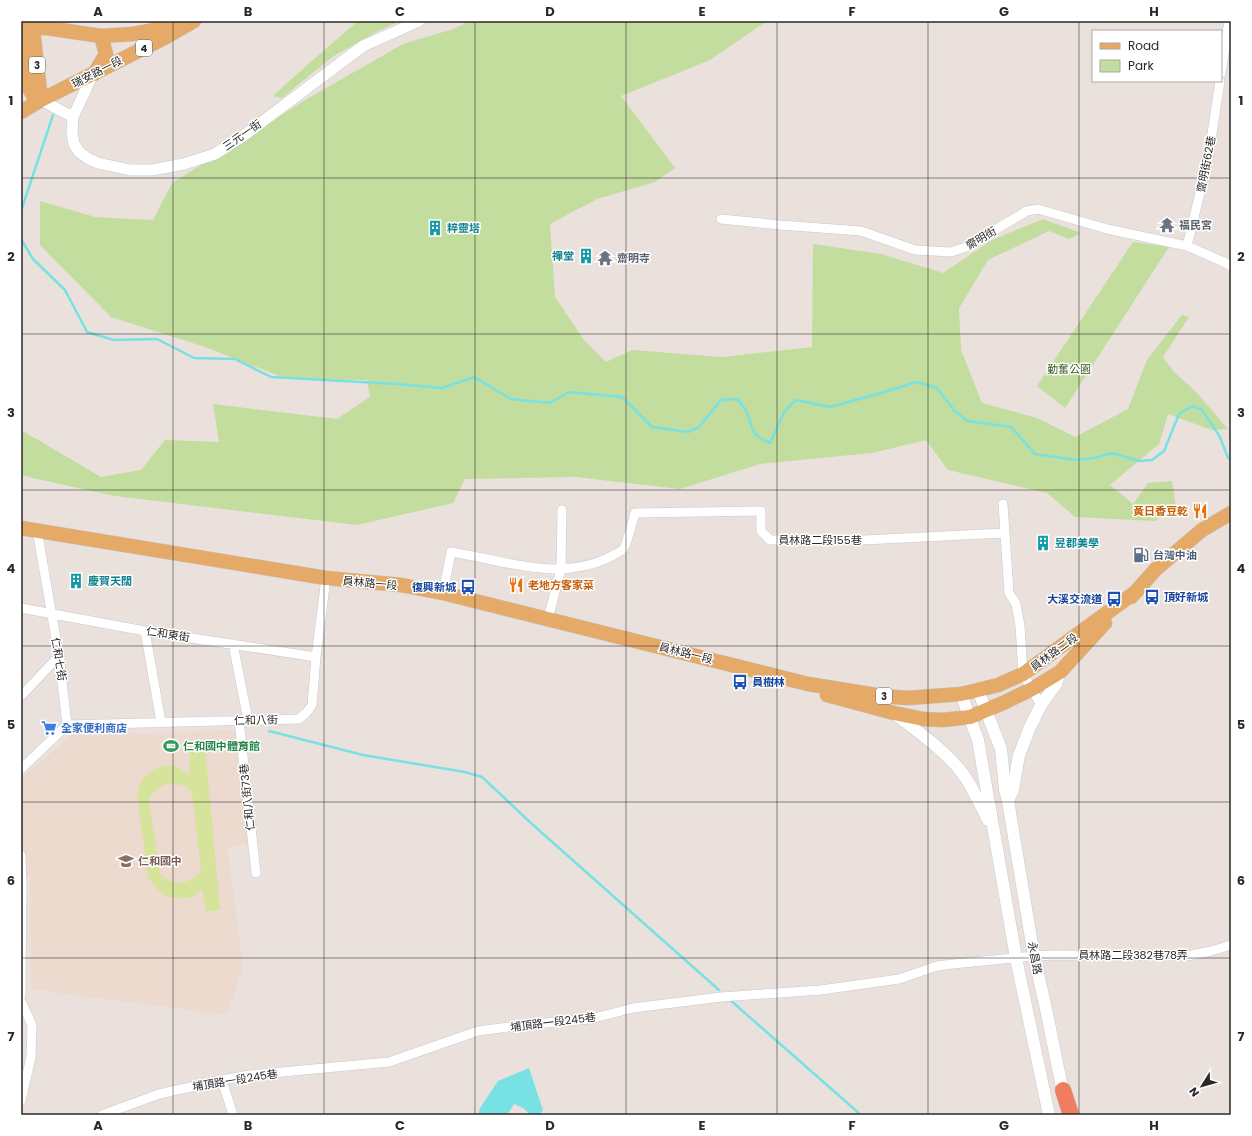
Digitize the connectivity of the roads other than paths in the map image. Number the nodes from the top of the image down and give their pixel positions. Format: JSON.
{"nodes":[{"id":1,"x":175,"y":21,"type":"edge"},
{"id":2,"x":194,"y":21,"type":"edge"},
{"id":3,"x":419,"y":21,"type":"edge"},
{"id":4,"x":1229,"y":21,"type":"edge"},
{"id":5,"x":48,"y":25,"type":"edge"},
{"id":6,"x":27,"y":26,"type":"edge"},
{"id":7,"x":101,"y":36,"type":"junction"},
{"id":8,"x":1222,"y":66,"type":"edge"},
{"id":9,"x":93,"y":74,"type":"junction"},
{"id":10,"x":1220,"y":82,"type":"edge"},
{"id":11,"x":41,"y":100,"type":"junction"},
{"id":12,"x":21,"y":112,"type":"edge"},
{"id":13,"x":73,"y":117,"type":"junction"},
{"id":14,"x":722,"y":219,"type":"dead end"},
{"id":15,"x":1187,"y":246,"type":"junction"},
{"id":16,"x":1231,"y":266,"type":"edge"},
{"id":17,"x":1003,"y":504,"type":"dead end"},
{"id":18,"x":562,"y":510,"type":"dead end"},
{"id":19,"x":1231,"y":513,"type":"edge"},
{"id":20,"x":21,"y":528,"type":"edge"},
{"id":21,"x":37,"y":530,"type":"junction"},
{"id":22,"x":1004,"y":534,"type":"junction"},
{"id":23,"x":561,"y":569,"type":"junction"},
{"id":24,"x":326,"y":578,"type":"junction"},
{"id":25,"x":1137,"y":591,"type":"junction"},
{"id":26,"x":443,"y":594,"type":"junction"},
{"id":27,"x":21,"y":608,"type":"edge"},
{"id":28,"x":51,"y":613,"type":"junction"},
{"id":29,"x":548,"y":619,"type":"junction"},
{"id":30,"x":145,"y":631,"type":"junction"},
{"id":31,"x":233,"y":644,"type":"junction"},
{"id":32,"x":59,"y":656,"type":"junction"},
{"id":33,"x":316,"y":657,"type":"junction"},
{"id":34,"x":1060,"y":672,"type":"junction"},
{"id":35,"x":1024,"y":674,"type":"junction"},
{"id":36,"x":808,"y":684,"type":"junction"},
{"id":37,"x":1032,"y":689,"type":"junction"},
{"id":38,"x":978,"y":690,"type":"junction"},
{"id":39,"x":961,"y":694,"type":"junction"},
{"id":40,"x":21,"y":696,"type":"edge"},
{"id":41,"x":1041,"y":705,"type":"junction"},
{"id":42,"x":985,"y":710,"type":"junction"},
{"id":43,"x":894,"y":713,"type":"junction"},
{"id":44,"x":970,"y":717,"type":"junction"},
{"id":45,"x":238,"y":720,"type":"junction"},
{"id":46,"x":248,"y":720,"type":"junction"},
{"id":47,"x":161,"y":722,"type":"junction"},
{"id":48,"x":67,"y":725,"type":"junction"},
{"id":49,"x":21,"y":769,"type":"edge"},
{"id":50,"x":1008,"y":801,"type":"junction"},
{"id":51,"x":994,"y":834,"type":"junction"},
{"id":52,"x":21,"y":855,"type":"edge"},
{"id":53,"x":256,"y":873,"type":"dead end"},
{"id":54,"x":22,"y":885,"type":"edge"},
{"id":55,"x":1231,"y":945,"type":"edge"},
{"id":56,"x":1034,"y":956,"type":"junction"},
{"id":57,"x":1016,"y":958,"type":"junction"},
{"id":58,"x":21,"y":995,"type":"edge"},
{"id":59,"x":21,"y":1001,"type":"edge"},
{"id":60,"x":222,"y":1080,"type":"junction"},
{"id":61,"x":1063,"y":1090,"type":"junction"},
{"id":62,"x":21,"y":1102,"type":"edge"},
{"id":63,"x":102,"y":1115,"type":"edge"},
{"id":64,"x":233,"y":1115,"type":"edge"},
{"id":65,"x":1049,"y":1115,"type":"edge"},
{"id":66,"x":1067,"y":1115,"type":"edge"},
{"id":67,"x":1071,"y":1115,"type":"edge"}],
"edges":[{"from":1,"to":7,"type":"main road","number":"4"},
{"from":2,"to":9,"type":"main road","name":"瑞安路一段","number":"4"},
{"from":3,"to":13,"type":"street","name":"三元一街"},
{"from":4,"to":8,"type":"street"},
{"from":5,"to":6,"type":"main road","number":"4"},
{"from":5,"to":7,"type":"main road","number":"4"},
{"from":6,"to":11,"type":"main road","number":"3"},
{"from":7,"to":9,"type":"main road"},
{"from":9,"to":11,"type":"main road","name":"瑞安路一段","number":"4"},
{"from":9,"to":13,"type":"street","name":"三元一街"},
{"from":10,"to":15,"type":"street","name":"齋明街62巷"},
{"from":11,"to":12,"type":"main road","name":"瑞安路一段"},
{"from":11,"to":13,"type":"street"},
{"from":14,"to":15,"type":"street","name":"齋明街"},
{"from":15,"to":16,"type":"street","name":"齋明街"},
{"from":17,"to":22,"type":"street"},
{"from":18,"to":23,"type":"street"},
{"from":19,"to":25,"type":"main road","name":"員林路二段","number":"3"},
{"from":20,"to":21,"type":"main road","name":"員林路一段","number":"3"},
{"from":21,"to":24,"type":"main road","name":"員林路一段","number":"3"},
{"from":21,"to":28,"type":"street","name":"仁和七街"},
{"from":22,"to":23,"type":"street","name":"員林路二段155巷"},
{"from":22,"to":35,"type":"street"},
{"from":23,"to":26,"type":"street"},
{"from":23,"to":29,"type":"street"},
{"from":24,"to":26,"type":"main road","name":"員林路一段","number":"3"},
{"from":24,"to":33,"type":"street","name":"仁和八街"},
{"from":25,"to":34,"type":"main road","name":"員林路二段","number":"3"},
{"from":25,"to":35,"type":"main road","name":"員林路二段","number":"3"},
{"from":26,"to":29,"type":"main road","name":"員林路一段","number":"3"},
{"from":27,"to":28,"type":"street","name":"仁和東街"},
{"from":28,"to":30,"type":"street","name":"仁和東街"},
{"from":28,"to":32,"type":"street","name":"仁和七街"},
{"from":29,"to":36,"type":"main road","name":"員林路一段","number":"3"},
{"from":30,"to":31,"type":"street","name":"仁和東街"},
{"from":30,"to":47,"type":"street"},
{"from":31,"to":33,"type":"street","name":"仁和東街"},
{"from":31,"to":46,"type":"street"},
{"from":32,"to":40,"type":"street"},
{"from":32,"to":48,"type":"street","name":"仁和七街"},
{"from":33,"to":46,"type":"street","name":"仁和八街"},
{"from":34,"to":37,"type":"main road","name":"員林路二段","number":"3"},
{"from":34,"to":41,"type":"main road"},
{"from":35,"to":37,"type":"street"},
{"from":35,"to":38,"type":"main road","name":"員林路二段","number":"3"},
{"from":36,"to":39,"type":"main road","name":"員林路一段","number":"3"},
{"from":36,"to":43,"type":"main road","name":"員林路一段","number":"3"},
{"from":37,"to":41,"type":"street"},
{"from":37,"to":42,"type":"main road","name":"員林路二段","number":"3"},
{"from":38,"to":39,"type":"main road","name":"員林路二段","number":"3"},
{"from":38,"to":42,"type":"main road","name":"永昌路"},
{"from":39,"to":44,"type":"main road","name":"永昌路"},
{"from":41,"to":50,"type":"main road"},
{"from":42,"to":44,"type":"main road","name":"員林路一段","number":"3"},
{"from":42,"to":50,"type":"main road","name":"永昌路"},
{"from":43,"to":44,"type":"main road","name":"員林路一段","number":"3"},
{"from":43,"to":51,"type":"main road"},
{"from":44,"to":51,"type":"main road","name":"永昌路"},
{"from":45,"to":46,"type":"street","name":"仁和八街"},
{"from":45,"to":47,"type":"street","name":"仁和八街"},
{"from":45,"to":53,"type":"street","name":"仁和八街73巷"},
{"from":47,"to":48,"type":"street","name":"仁和八街"},
{"from":48,"to":49,"type":"street"},
{"from":50,"to":56,"type":"main road","name":"永昌路"},
{"from":51,"to":57,"type":"main road","name":"永昌路"},
{"from":52,"to":54,"type":"street"},
{"from":54,"to":58,"type":"street"},
{"from":55,"to":56,"type":"street","name":"員林路二段382巷78弄"},
{"from":56,"to":57,"type":"street","name":"埔頂路一段245巷"},
{"from":56,"to":61,"type":"main road","name":"永昌路"},
{"from":57,"to":60,"type":"street","name":"埔頂路一段245巷"},
{"from":57,"to":65,"type":"main road","name":"永昌路"},
{"from":59,"to":62,"type":"street"},
{"from":60,"to":63,"type":"street","name":"埔頂路一段245巷"},
{"from":60,"to":64,"type":"street"},
{"from":61,"to":66,"type":"main road","name":"永昌路"},
{"from":61,"to":67,"type":"highway"}]}
